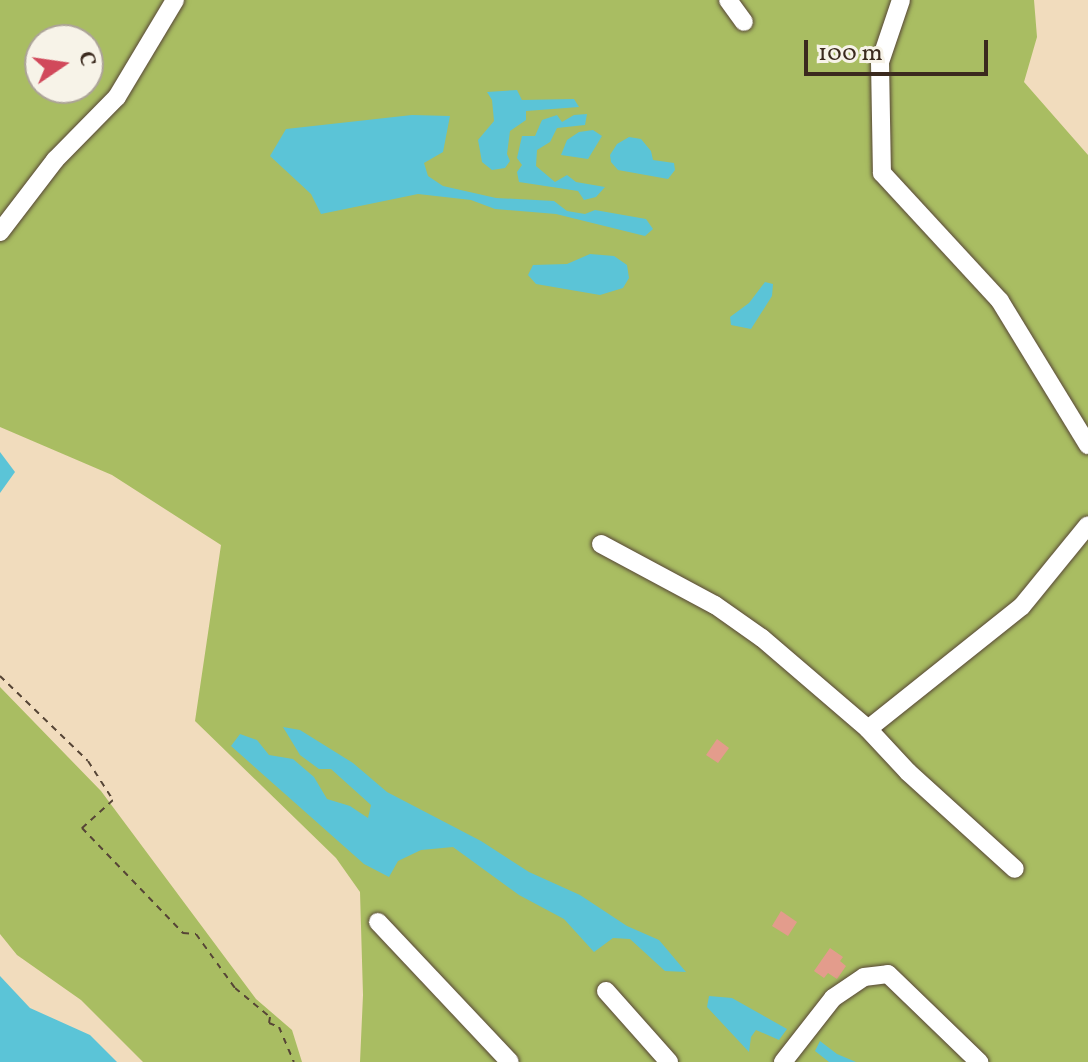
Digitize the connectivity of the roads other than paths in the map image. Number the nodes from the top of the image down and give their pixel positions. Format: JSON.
{"nodes":[{"id":1,"x":175,"y":0,"type":"edge"},
{"id":2,"x":728,"y":0,"type":"edge"},
{"id":3,"x":901,"y":0,"type":"edge"},
{"id":4,"x":744,"y":22,"type":"dead end"},
{"id":5,"x":0,"y":232,"type":"edge"},
{"id":6,"x":1088,"y":445,"type":"edge"},
{"id":7,"x":1088,"y":525,"type":"edge"},
{"id":8,"x":601,"y":544,"type":"dead end"},
{"id":9,"x":868,"y":729,"type":"junction"},
{"id":10,"x":1015,"y":869,"type":"dead end"},
{"id":11,"x":378,"y":922,"type":"dead end"},
{"id":12,"x":606,"y":991,"type":"dead end"},
{"id":13,"x":975,"y":1060,"type":"edge"},
{"id":14,"x":510,"y":1062,"type":"edge"},
{"id":15,"x":669,"y":1062,"type":"edge"},
{"id":16,"x":783,"y":1062,"type":"edge"}],
"edges":[{"from":1,"to":5,"type":"street"},
{"from":2,"to":4,"type":"street"},
{"from":3,"to":6,"type":"street"},
{"from":7,"to":9,"type":"street"},
{"from":8,"to":9,"type":"street"},
{"from":9,"to":10,"type":"street"},
{"from":11,"to":14,"type":"street"},
{"from":12,"to":15,"type":"street"},
{"from":13,"to":16,"type":"street"}]}
